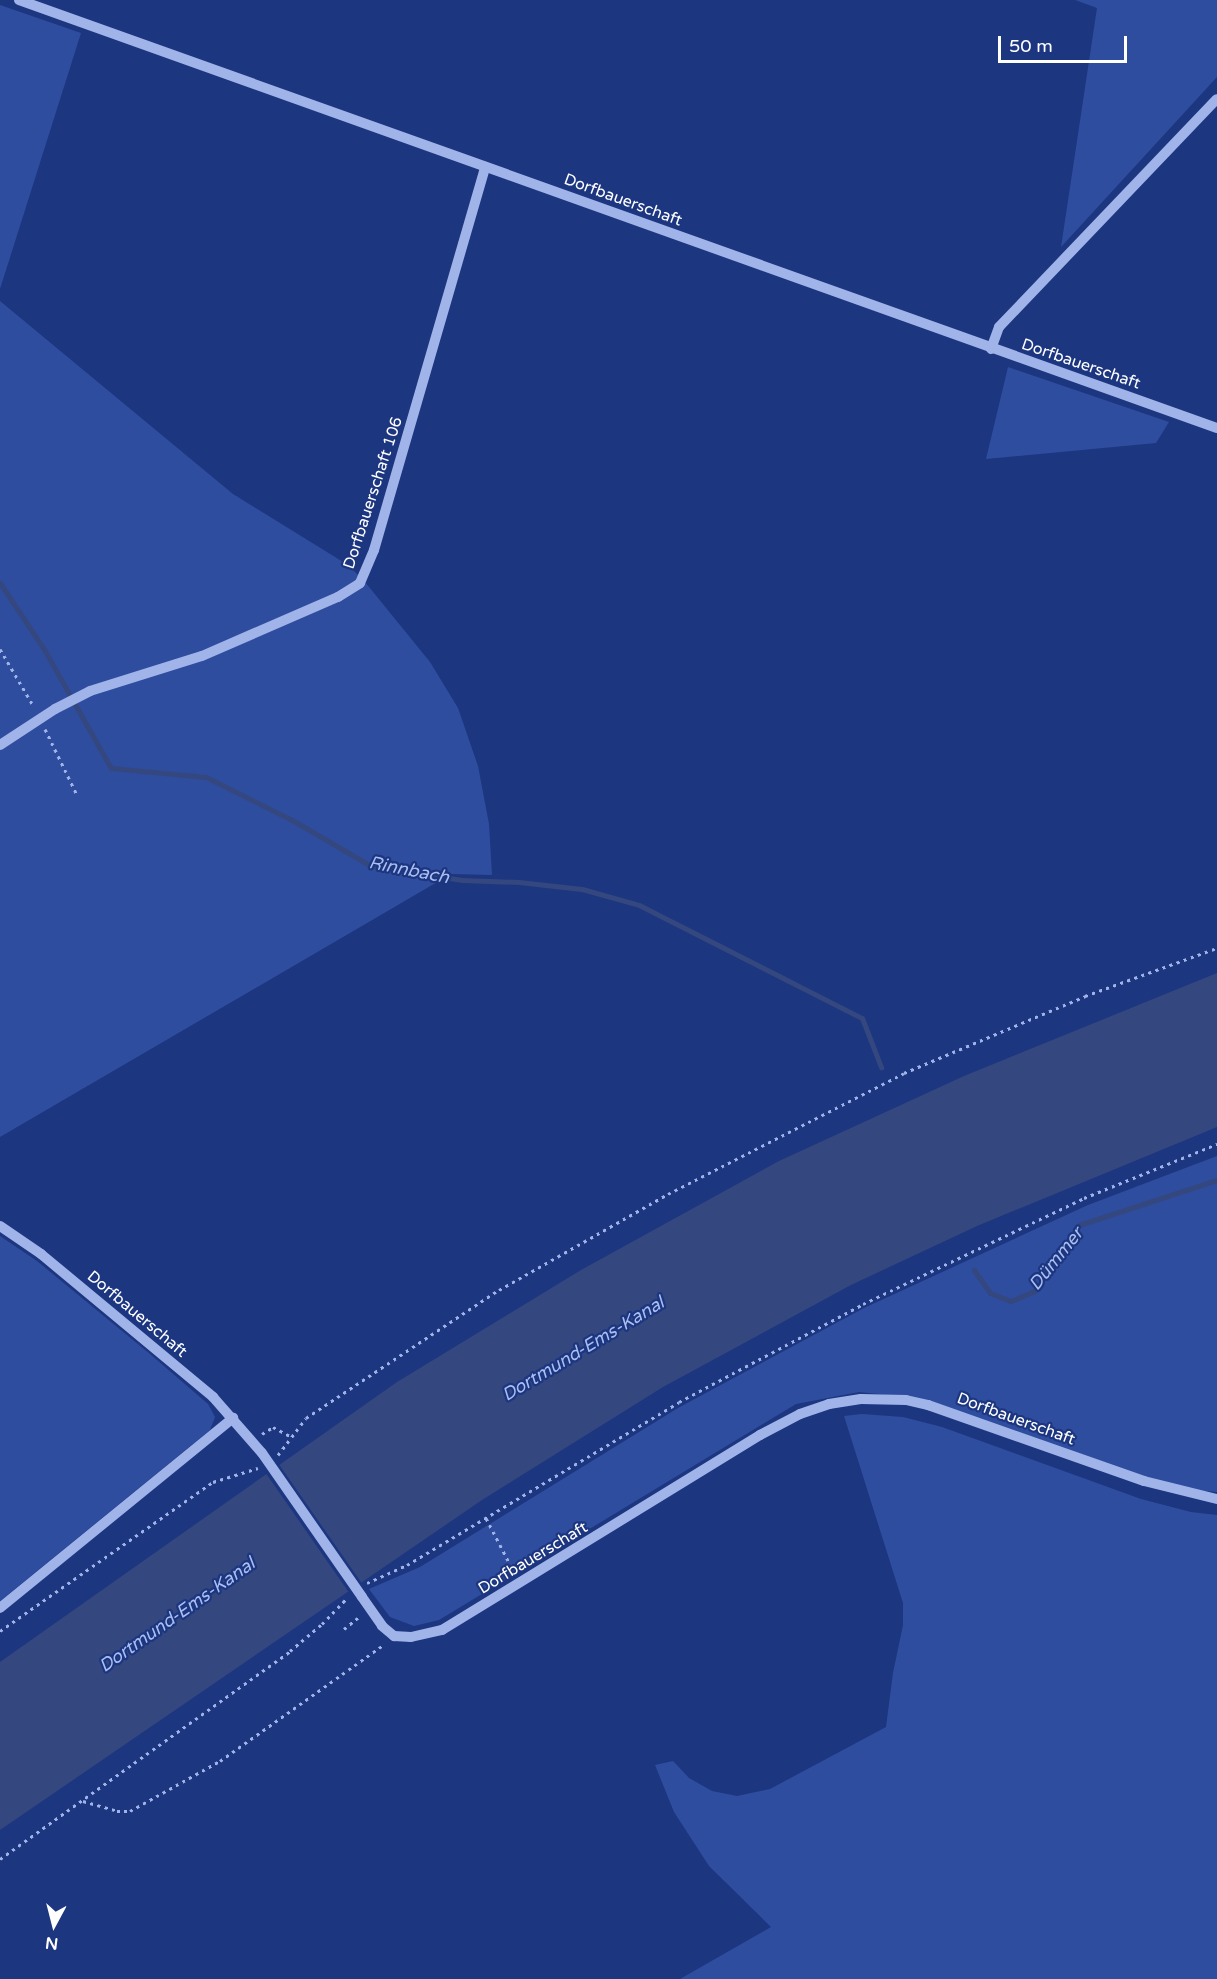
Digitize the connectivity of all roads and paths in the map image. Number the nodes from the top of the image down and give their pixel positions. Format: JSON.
{"nodes":[{"id":1,"x":20,"y":0,"type":"edge"},
{"id":2,"x":1217,"y":99,"type":"edge"},
{"id":3,"x":485,"y":167,"type":"junction"},
{"id":4,"x":991,"y":349,"type":"junction"},
{"id":5,"x":1217,"y":428,"type":"edge"},
{"id":6,"x":0,"y":745,"type":"edge"},
{"id":7,"x":1217,"y":948,"type":"edge"},
{"id":8,"x":1217,"y":1144,"type":"edge"},
{"id":9,"x":0,"y":1226,"type":"edge"},
{"id":10,"x":233,"y":1418,"type":"junction"},
{"id":11,"x":256,"y":1437,"type":"dead end"},
{"id":12,"x":292,"y":1437,"type":"junction"},
{"id":13,"x":277,"y":1457,"type":"dead end"},
{"id":14,"x":264,"y":1458,"type":"junction"},
{"id":15,"x":1217,"y":1499,"type":"edge"},
{"id":16,"x":486,"y":1518,"type":"junction"},
{"id":17,"x":366,"y":1584,"type":"dead end"},
{"id":18,"x":520,"y":1584,"type":"junction"},
{"id":19,"x":356,"y":1596,"type":"junction"},
{"id":20,"x":0,"y":1608,"type":"edge"},
{"id":21,"x":370,"y":1609,"type":"junction"},
{"id":22,"x":344,"y":1629,"type":"dead end"},
{"id":23,"x":0,"y":1631,"type":"edge"},
{"id":24,"x":394,"y":1636,"type":"junction"},
{"id":25,"x":83,"y":1801,"type":"junction"},
{"id":26,"x":0,"y":1859,"type":"edge"}],
"edges":[{"from":1,"to":3,"type":"street","name":"Dorfbauerschaft"},
{"from":2,"to":4,"type":"street"},
{"from":3,"to":4,"type":"street","name":"Dorfbauerschaft"},
{"from":3,"to":6,"type":"street","name":"Dorfbauerschaft 106"},
{"from":4,"to":5,"type":"street","name":"Dorfbauerschaft"},
{"from":7,"to":12,"type":"path"},
{"from":8,"to":16,"type":"path"},
{"from":9,"to":10,"type":"street","name":"Dorfbauerschaft"},
{"from":10,"to":14,"type":"street","name":"Dorfbauerschaft"},
{"from":10,"to":20,"type":"street"},
{"from":11,"to":12,"type":"path"},
{"from":12,"to":13,"type":"path"},
{"from":14,"to":19,"type":"street","name":"Dorfbauerschaft","bridge":true},
{"from":14,"to":23,"type":"path"},
{"from":15,"to":18,"type":"street","name":"Dorfbauerschaft"},
{"from":16,"to":17,"type":"path"},
{"from":16,"to":18,"type":"path"},
{"from":18,"to":24,"type":"street","name":"Dorfbauerschaft"},
{"from":19,"to":21,"type":"street","name":"Dorfbauerschaft"},
{"from":19,"to":25,"type":"path"},
{"from":21,"to":22,"type":"path"},
{"from":21,"to":24,"type":"street","name":"Dorfbauerschaft"},
{"from":24,"to":25,"type":"path"},
{"from":25,"to":26,"type":"path"}]}
